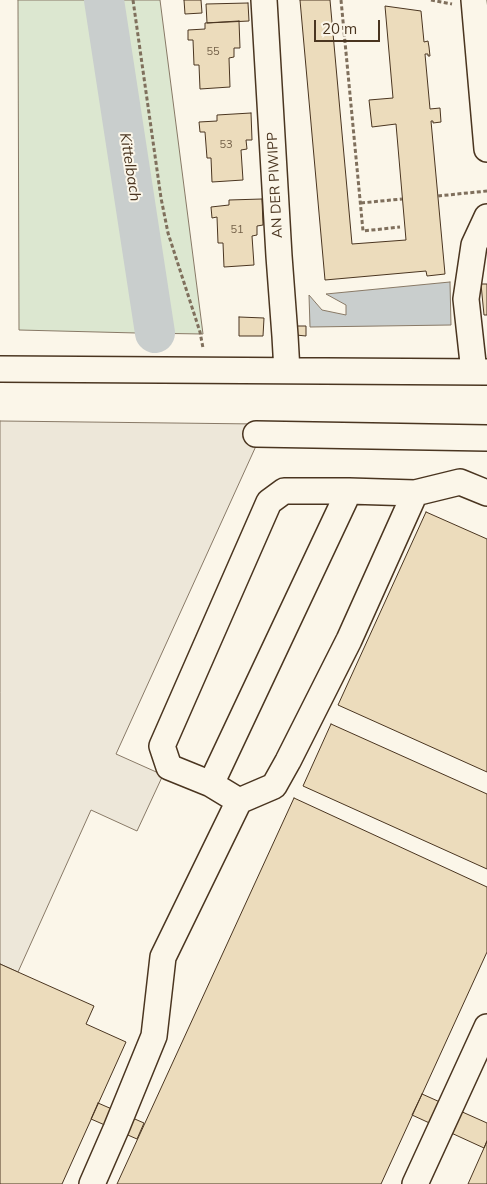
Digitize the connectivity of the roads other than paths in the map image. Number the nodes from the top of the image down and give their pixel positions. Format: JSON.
{"nodes":[{"id":1,"x":264,"y":0,"type":"edge"},
{"id":2,"x":474,"y":0,"type":"edge"},
{"id":3,"x":487,"y":150,"type":"edge"},
{"id":4,"x":487,"y":216,"type":"edge"},
{"id":5,"x":0,"y":369,"type":"edge"},
{"id":6,"x":287,"y":371,"type":"junction"},
{"id":7,"x":480,"y":372,"type":"edge"},
{"id":8,"x":256,"y":434,"type":"dead end"},
{"id":9,"x":487,"y":438,"type":"edge"},
{"id":10,"x":349,"y":491,"type":"junction"},
{"id":11,"x":414,"y":493,"type":"junction"},
{"id":12,"x":487,"y":493,"type":"edge"},
{"id":13,"x":211,"y":784,"type":"junction"},
{"id":14,"x":239,"y":801,"type":"junction"},
{"id":15,"x":487,"y":1028,"type":"edge"},
{"id":16,"x":92,"y":1184,"type":"edge"},
{"id":17,"x":415,"y":1184,"type":"edge"}],
"edges":[{"from":1,"to":6,"type":"street","name":"AN DER PIWIPP"},
{"from":2,"to":3,"type":"street"},
{"from":4,"to":7,"type":"street"},
{"from":5,"to":6,"type":"street"},
{"from":6,"to":7,"type":"street"},
{"from":8,"to":9,"type":"street"},
{"from":10,"to":11,"type":"street"},
{"from":10,"to":13,"type":"street"},
{"from":10,"to":13,"type":"street"},
{"from":11,"to":12,"type":"street"},
{"from":11,"to":14,"type":"street"},
{"from":13,"to":14,"type":"street"},
{"from":14,"to":16,"type":"street"},
{"from":15,"to":17,"type":"street"}]}
